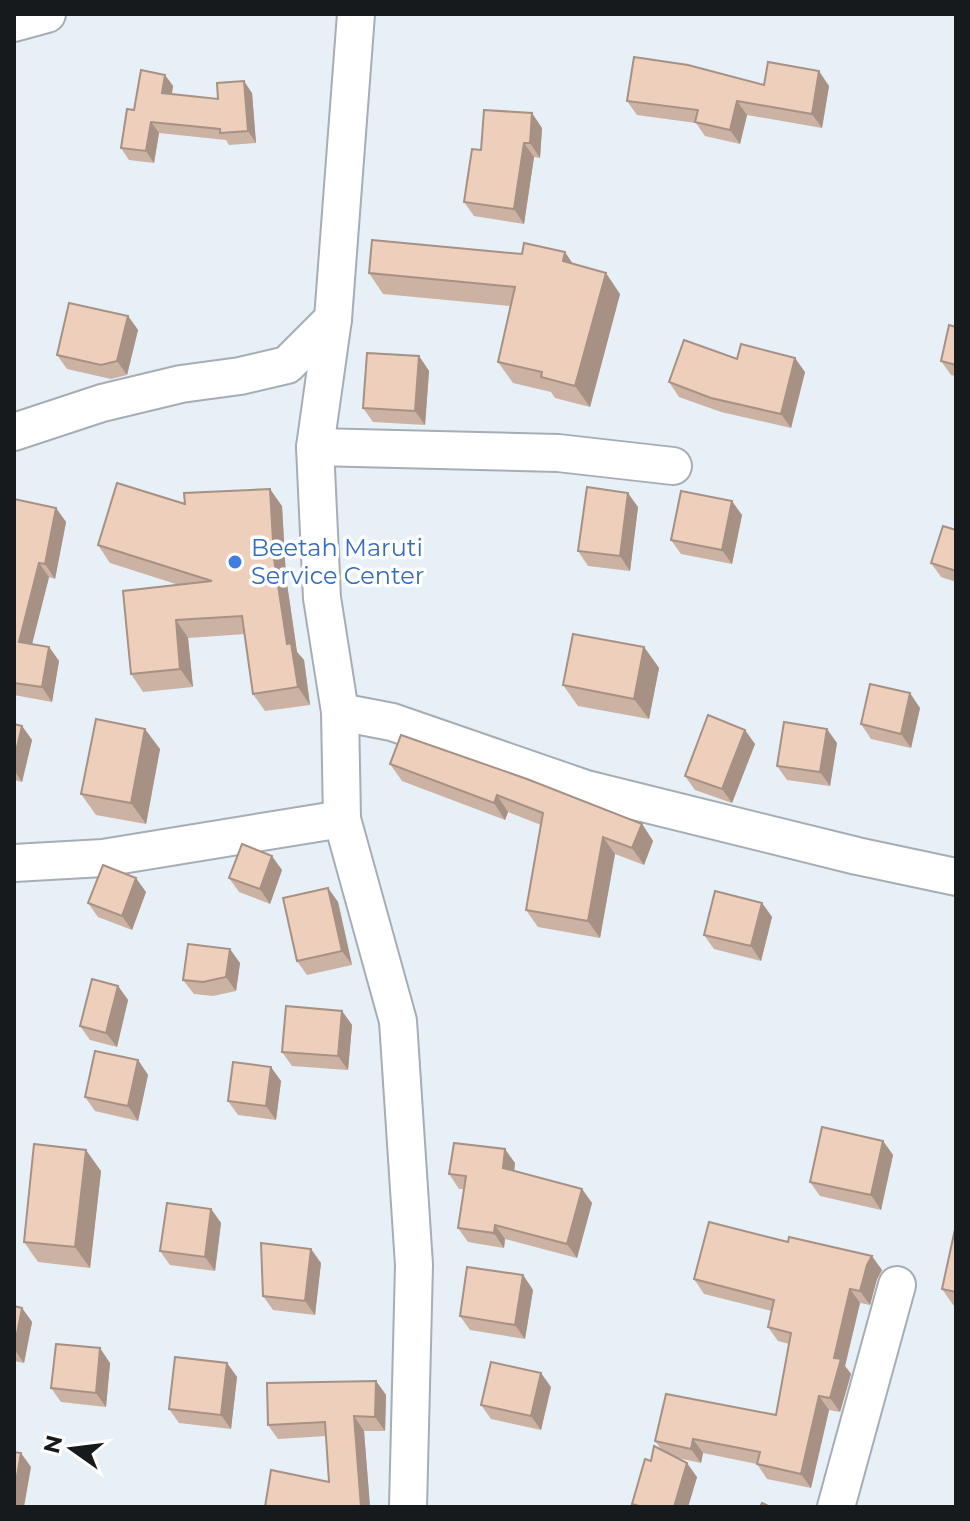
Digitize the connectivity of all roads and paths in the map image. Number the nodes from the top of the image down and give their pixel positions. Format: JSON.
{"nodes":[{"id":1,"x":47,"y":14,"type":"edge"},
{"id":2,"x":356,"y":14,"type":"edge"},
{"id":3,"x":14,"y":23,"type":"edge"},
{"id":4,"x":333,"y":319,"type":"junction"},
{"id":5,"x":14,"y":432,"type":"edge"},
{"id":6,"x":315,"y":447,"type":"junction"},
{"id":7,"x":673,"y":466,"type":"dead end"},
{"id":8,"x":340,"y":712,"type":"junction"},
{"id":9,"x":342,"y":819,"type":"junction"},
{"id":10,"x":14,"y":863,"type":"edge"},
{"id":11,"x":956,"y":877,"type":"edge"},
{"id":12,"x":897,"y":1285,"type":"dead end"},
{"id":13,"x":408,"y":1507,"type":"edge"},
{"id":14,"x":836,"y":1507,"type":"edge"}],
"edges":[{"from":1,"to":3,"type":"street"},
{"from":2,"to":4,"type":"street"},
{"from":4,"to":5,"type":"street"},
{"from":4,"to":6,"type":"street"},
{"from":6,"to":7,"type":"street"},
{"from":6,"to":8,"type":"street"},
{"from":8,"to":9,"type":"street"},
{"from":8,"to":11,"type":"street"},
{"from":9,"to":10,"type":"street"},
{"from":9,"to":13,"type":"street"},
{"from":12,"to":14,"type":"street"}]}
